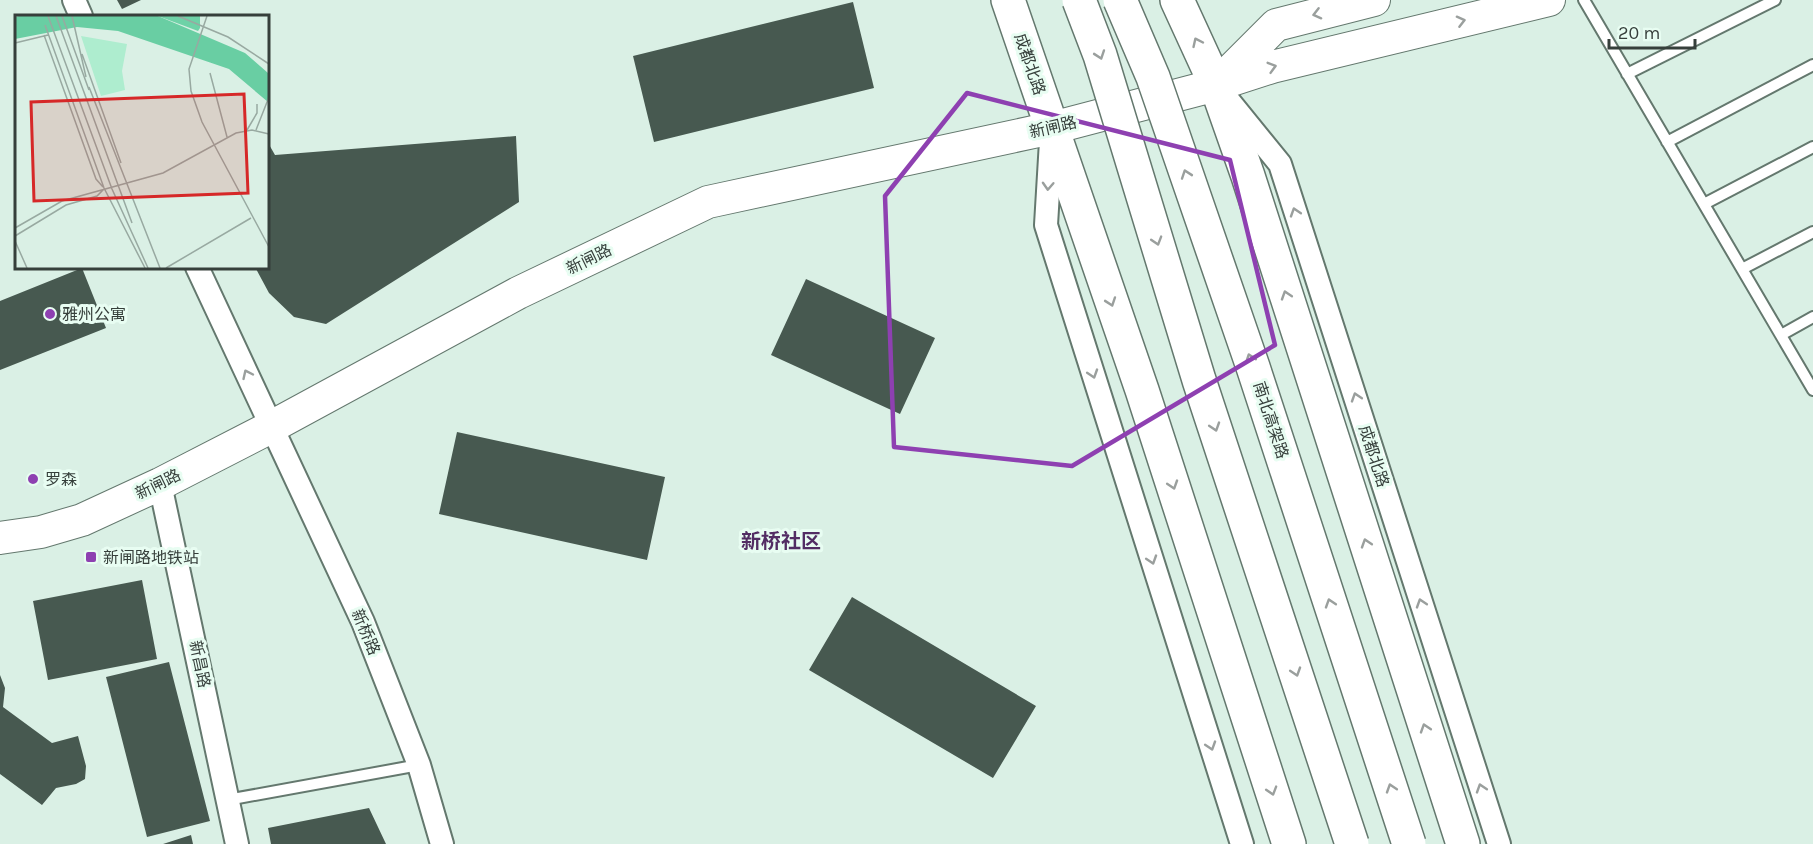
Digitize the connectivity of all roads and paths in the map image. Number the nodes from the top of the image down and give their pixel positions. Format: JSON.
{"nodes":[{"id":1,"x":74,"y":0,"type":"edge"},
{"id":2,"x":1008,"y":0,"type":"edge"},
{"id":3,"x":1079,"y":0,"type":"edge"},
{"id":4,"x":1120,"y":0,"type":"edge"},
{"id":5,"x":1177,"y":0,"type":"edge"},
{"id":6,"x":1374,"y":0,"type":"edge"},
{"id":7,"x":1549,"y":0,"type":"edge"},
{"id":8,"x":1584,"y":0,"type":"edge"},
{"id":9,"x":1775,"y":0,"type":"edge"},
{"id":10,"x":81,"y":15,"type":"edge"},
{"id":11,"x":1813,"y":65,"type":"edge"},
{"id":12,"x":1627,"y":74,"type":"junction"},
{"id":13,"x":1216,"y":85,"type":"junction"},
{"id":14,"x":1052,"y":128,"type":"junction"},
{"id":15,"x":1667,"y":142,"type":"junction"},
{"id":16,"x":1813,"y":147,"type":"edge"},
{"id":17,"x":1704,"y":204,"type":"junction"},
{"id":18,"x":1813,"y":232,"type":"edge"},
{"id":19,"x":197,"y":268,"type":"edge"},
{"id":20,"x":1742,"y":269,"type":"junction"},
{"id":21,"x":1813,"y":317,"type":"edge"},
{"id":22,"x":1780,"y":335,"type":"junction"},
{"id":23,"x":1813,"y":390,"type":"edge"},
{"id":24,"x":271,"y":427,"type":"junction"},
{"id":25,"x":160,"y":484,"type":"junction"},
{"id":26,"x":0,"y":538,"type":"edge"},
{"id":27,"x":419,"y":765,"type":"junction"},
{"id":28,"x":227,"y":800,"type":"junction"},
{"id":29,"x":237,"y":844,"type":"edge"},
{"id":30,"x":442,"y":844,"type":"edge"},
{"id":31,"x":1242,"y":844,"type":"edge"},
{"id":32,"x":1289,"y":844,"type":"edge"},
{"id":33,"x":1352,"y":844,"type":"edge"},
{"id":34,"x":1409,"y":844,"type":"edge"},
{"id":35,"x":1462,"y":844,"type":"edge"},
{"id":36,"x":1499,"y":844,"type":"edge"}],
"edges":[{"from":1,"to":10,"type":"street"},
{"from":2,"to":14,"type":"main road","name":"成都北路"},
{"from":3,"to":33,"type":"main road","one_way":true,"bridge":true},
{"from":34,"to":4,"type":"main road","name":"南北高架路","one_way":true,"bridge":true},
{"from":13,"to":5,"type":"main road","name":"成都北路","one_way":true},
{"from":6,"to":13,"type":"main road","one_way":true},
{"from":13,"to":7,"type":"main road","name":"新闸路","one_way":true},
{"from":8,"to":12,"type":"lane"},
{"from":9,"to":12,"type":"lane"},
{"from":11,"to":15,"type":"lane"},
{"from":12,"to":15,"type":"lane"},
{"from":13,"to":14,"type":"main road","name":"新闸路"},
{"from":35,"to":13,"type":"main road","name":"成都北路","one_way":true},
{"from":36,"to":13,"type":"street","name":"成都北路","one_way":true},
{"from":14,"to":24,"type":"main road","name":"新闸路"},
{"from":14,"to":31,"type":"street","name":"成都北路","one_way":true},
{"from":14,"to":32,"type":"main road","name":"成都北路","one_way":true},
{"from":15,"to":17,"type":"lane"},
{"from":16,"to":17,"type":"lane"},
{"from":17,"to":20,"type":"lane"},
{"from":18,"to":20,"type":"lane"},
{"from":24,"to":19,"type":"street","one_way":true},
{"from":20,"to":22,"type":"lane"},
{"from":21,"to":22,"type":"lane"},
{"from":22,"to":23,"type":"lane"},
{"from":24,"to":25,"type":"main road","name":"新闸路"},
{"from":24,"to":27,"type":"street","name":"新桥路"},
{"from":25,"to":26,"type":"main road","name":"新闸路"},
{"from":25,"to":28,"type":"street","name":"新昌路"},
{"from":27,"to":28,"type":"lane"},
{"from":27,"to":30,"type":"street","name":"新桥路"},
{"from":28,"to":29,"type":"street","name":"新昌路"}]}
